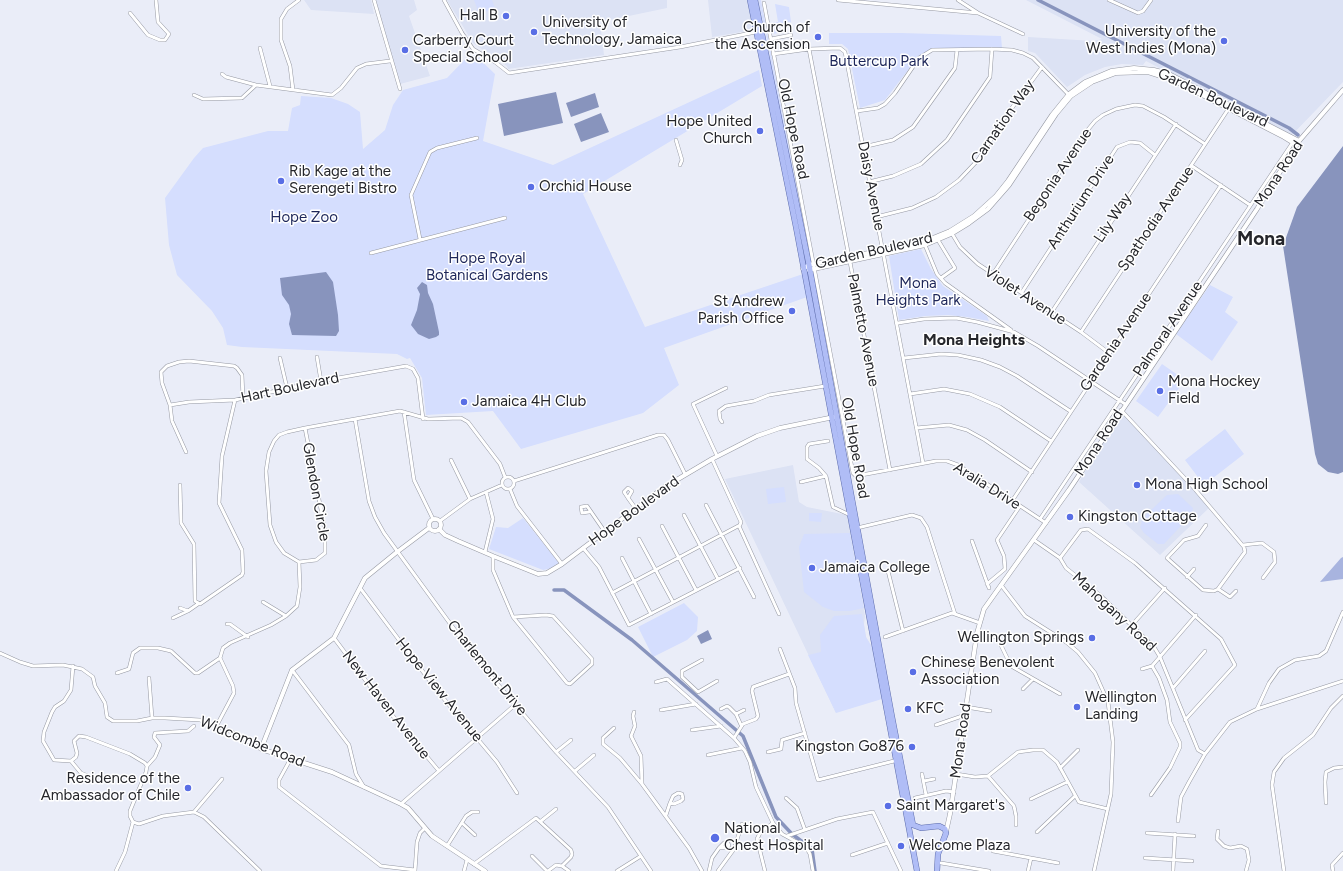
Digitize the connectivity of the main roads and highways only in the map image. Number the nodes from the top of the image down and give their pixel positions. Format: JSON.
{"nodes":[{"id":1,"x":750,"y":0,"type":"edge"},
{"id":2,"x":755,"y":0,"type":"edge"},
{"id":3,"x":759,"y":31,"type":"junction"},
{"id":4,"x":834,"y":417,"type":"junction"},
{"id":5,"x":855,"y":529,"type":"junction"},
{"id":6,"x":899,"y":760,"type":"junction"},
{"id":7,"x":920,"y":828,"type":"junction"},
{"id":8,"x":912,"y":844,"type":"junction"},
{"id":9,"x":917,"y":871,"type":"edge"},
{"id":10,"x":937,"y":871,"type":"edge"}],
"edges":[{"from":1,"to":3,"type":"main road","name":"Old Hope Road"},
{"from":2,"to":3,"type":"main road","name":"Old Hope Road"},
{"from":3,"to":4,"type":"main road","name":"Old Hope Road"},
{"from":3,"to":4,"type":"main road","name":"Old Hope Road"},
{"from":4,"to":5,"type":"main road","name":"Old Hope Road"},
{"from":4,"to":5,"type":"main road","name":"Old Hope Road"},
{"from":5,"to":6,"type":"main road","name":"Old Hope Road"},
{"from":6,"to":7,"type":"main road","name":"Old Hope Road"},
{"from":6,"to":8,"type":"main road","name":"Old Hope Road"},
{"from":7,"to":8,"type":"main road"},
{"from":7,"to":10,"type":"main road"},
{"from":8,"to":9,"type":"main road","name":"Old Hope Road"}]}
